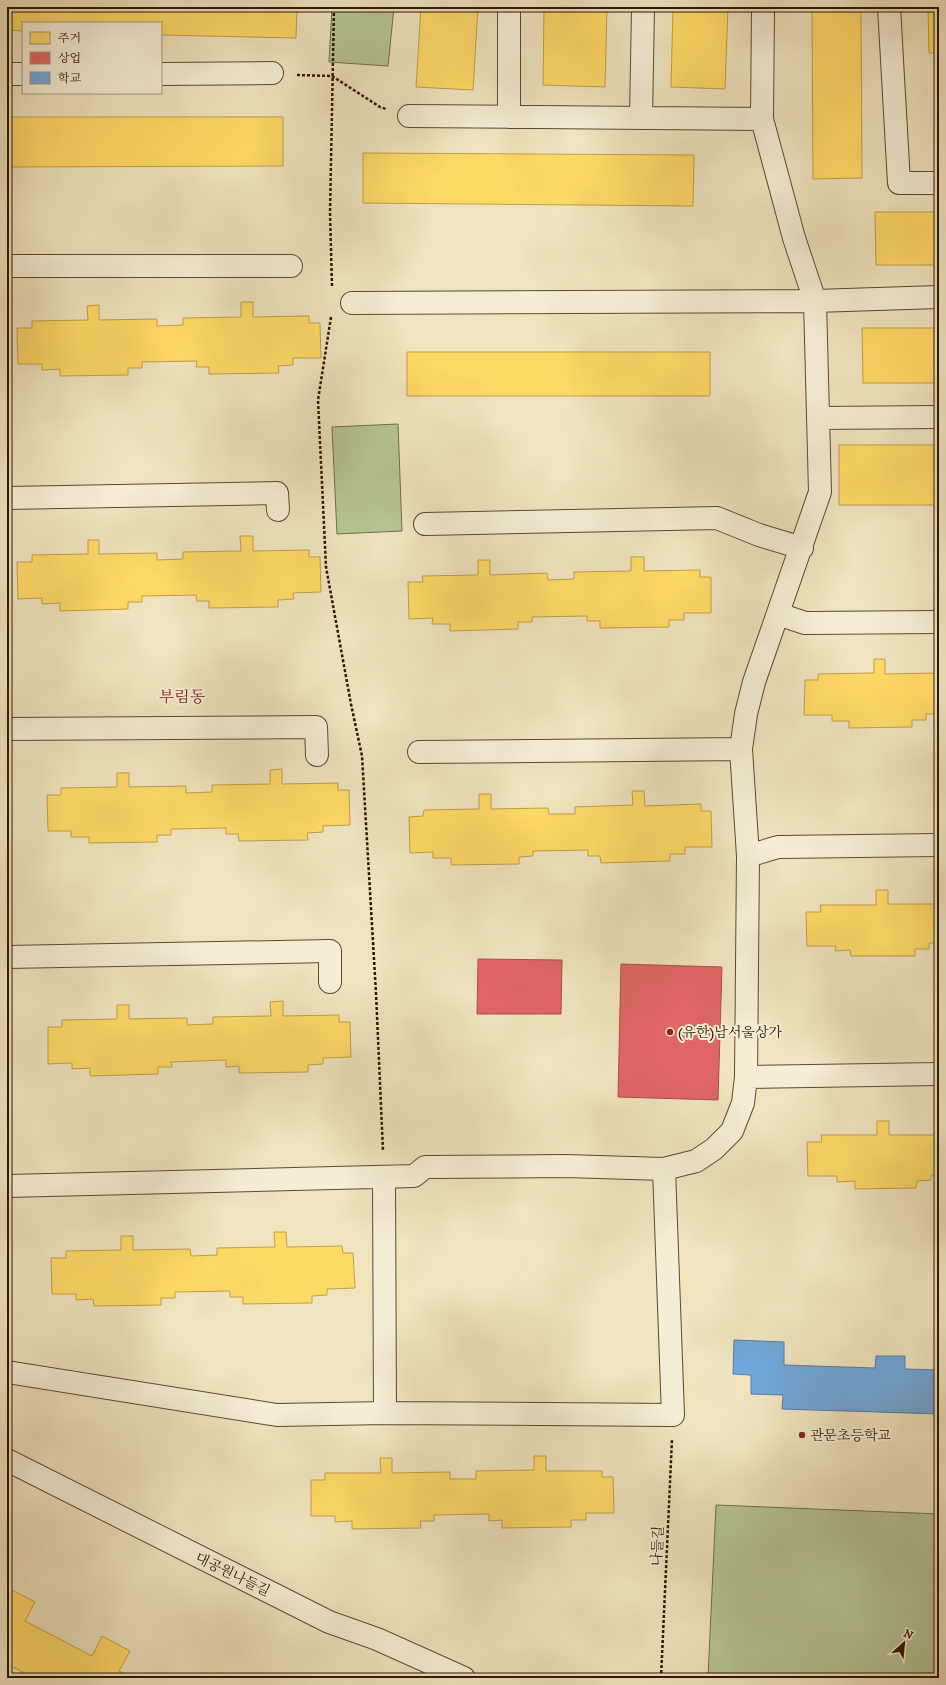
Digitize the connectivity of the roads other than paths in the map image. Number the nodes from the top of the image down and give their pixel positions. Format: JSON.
{"nodes":[{"id":1,"x":509,"y":7,"type":"edge"},
{"id":2,"x":643,"y":7,"type":"edge"},
{"id":3,"x":763,"y":7,"type":"edge"},
{"id":4,"x":889,"y":7,"type":"edge"},
{"id":5,"x":272,"y":73,"type":"road end"},
{"id":6,"x":7,"y":74,"type":"edge"},
{"id":7,"x":22,"y":74,"type":"edge"},
{"id":8,"x":162,"y":74,"type":"edge"},
{"id":9,"x":409,"y":116,"type":"road end"},
{"id":10,"x":509,"y":117,"type":"junction"},
{"id":11,"x":641,"y":118,"type":"junction"},
{"id":12,"x":762,"y":119,"type":"junction"},
{"id":13,"x":939,"y":183,"type":"edge"},
{"id":14,"x":7,"y":266,"type":"edge"},
{"id":15,"x":291,"y":266,"type":"dead end"},
{"id":16,"x":939,"y":298,"type":"edge"},
{"id":17,"x":816,"y":301,"type":"junction"},
{"id":18,"x":352,"y":303,"type":"dead end"},
{"id":19,"x":818,"y":418,"type":"junction"},
{"id":20,"x":939,"y":418,"type":"edge"},
{"id":21,"x":7,"y":498,"type":"edge"},
{"id":22,"x":278,"y":510,"type":"dead end"},
{"id":23,"x":425,"y":524,"type":"dead end"},
{"id":24,"x":802,"y":548,"type":"junction"},
{"id":25,"x":778,"y":614,"type":"junction"},
{"id":26,"x":939,"y":622,"type":"edge"},
{"id":27,"x":7,"y":729,"type":"edge"},
{"id":28,"x":742,"y":749,"type":"junction"},
{"id":29,"x":419,"y":752,"type":"dead end"},
{"id":30,"x":317,"y":755,"type":"dead end"},
{"id":31,"x":939,"y":846,"type":"edge"},
{"id":32,"x":748,"y":856,"type":"junction"},
{"id":33,"x":7,"y":957,"type":"edge"},
{"id":34,"x":330,"y":982,"type":"dead end"},
{"id":35,"x":939,"y":1074,"type":"edge"},
{"id":36,"x":746,"y":1077,"type":"junction"},
{"id":37,"x":664,"y":1169,"type":"junction"},
{"id":38,"x":384,"y":1176,"type":"junction"},
{"id":39,"x":7,"y":1186,"type":"edge"},
{"id":40,"x":7,"y":1372,"type":"edge"},
{"id":41,"x":384,"y":1413,"type":"junction"},
{"id":42,"x":7,"y":1460,"type":"edge"},
{"id":43,"x":464,"y":1678,"type":"edge"}],
"edges":[{"from":1,"to":10,"type":"street"},
{"from":2,"to":11,"type":"street"},
{"from":3,"to":12,"type":"street"},
{"from":4,"to":13,"type":"street"},
{"from":5,"to":8,"type":"street"},
{"from":6,"to":7,"type":"street"},
{"from":9,"to":10,"type":"street"},
{"from":10,"to":11,"type":"street"},
{"from":11,"to":12,"type":"street"},
{"from":12,"to":17,"type":"street"},
{"from":14,"to":15,"type":"street"},
{"from":16,"to":17,"type":"street"},
{"from":17,"to":18,"type":"street"},
{"from":17,"to":19,"type":"street"},
{"from":19,"to":20,"type":"street"},
{"from":19,"to":24,"type":"street"},
{"from":21,"to":22,"type":"street"},
{"from":23,"to":24,"type":"street"},
{"from":24,"to":25,"type":"street"},
{"from":25,"to":26,"type":"street"},
{"from":25,"to":28,"type":"street"},
{"from":27,"to":30,"type":"street"},
{"from":28,"to":29,"type":"street"},
{"from":28,"to":32,"type":"street"},
{"from":31,"to":32,"type":"street"},
{"from":32,"to":36,"type":"street"},
{"from":33,"to":34,"type":"street"},
{"from":35,"to":36,"type":"street"},
{"from":36,"to":37,"type":"street"},
{"from":37,"to":38,"type":"street"},
{"from":37,"to":41,"type":"street"},
{"from":38,"to":39,"type":"street"},
{"from":38,"to":41,"type":"street"},
{"from":40,"to":41,"type":"street"},
{"from":42,"to":43,"type":"street","name":"대공원나들길"}]}
